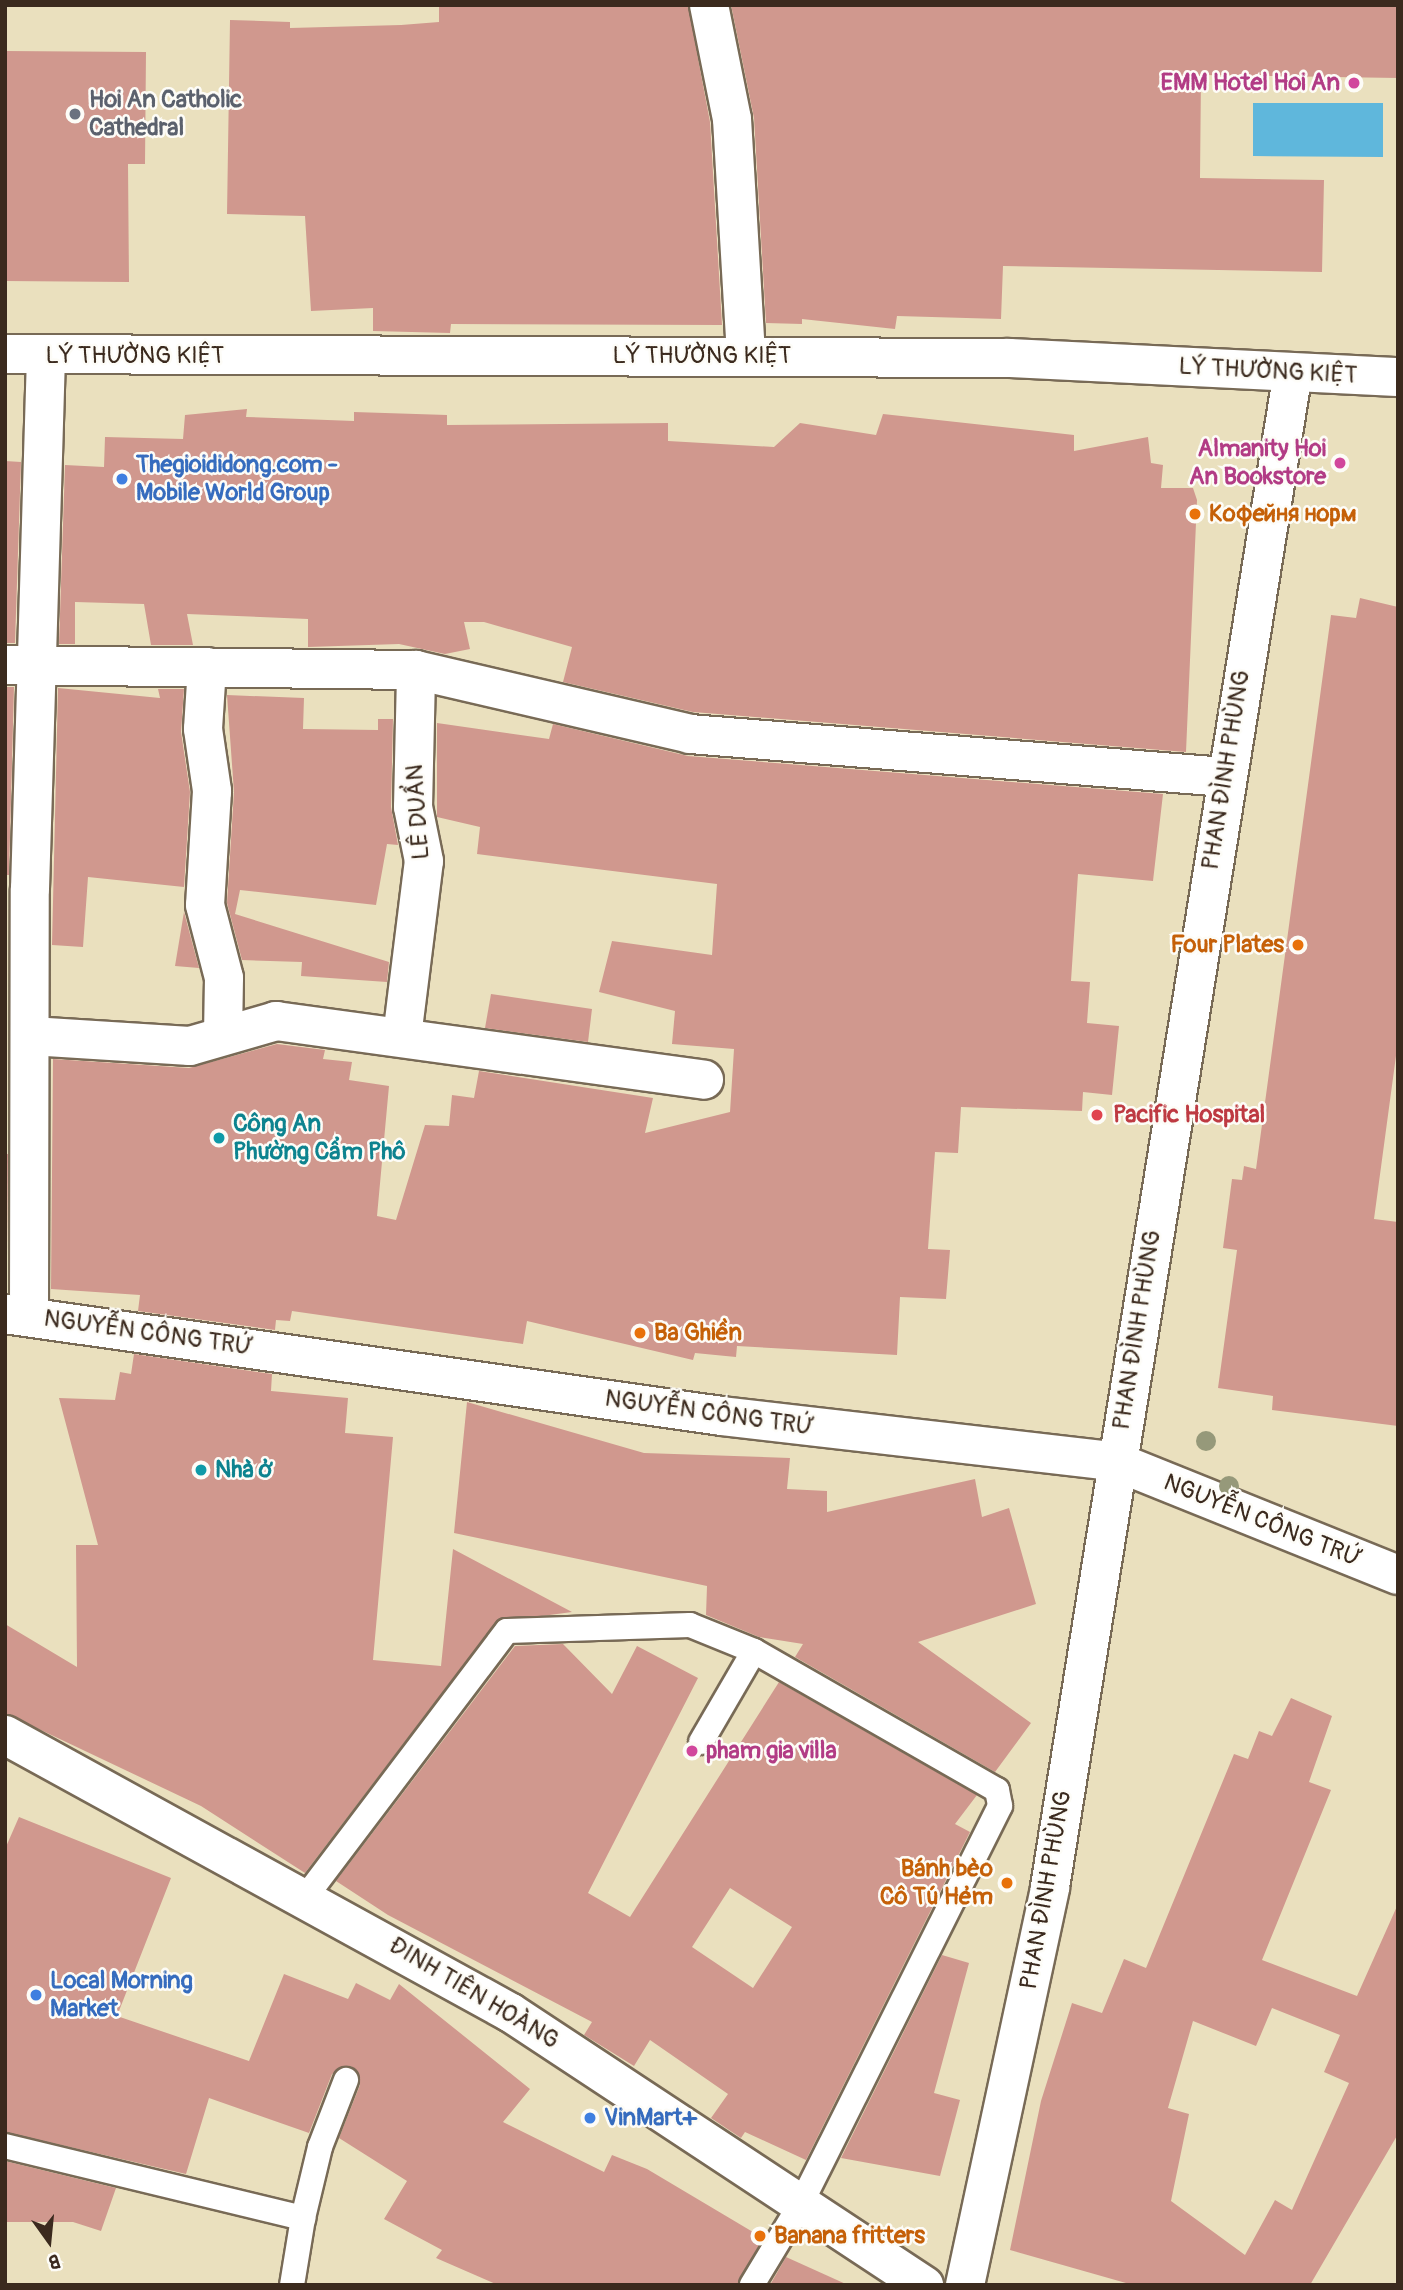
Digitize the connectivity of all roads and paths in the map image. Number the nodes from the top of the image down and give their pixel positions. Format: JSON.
{"nodes":[{"id":1,"x":709,"y":5,"type":"edge"},
{"id":2,"x":5,"y":354,"type":"edge"},
{"id":3,"x":47,"y":356,"type":"junction"},
{"id":4,"x":746,"y":356,"type":"junction"},
{"id":5,"x":1293,"y":372,"type":"junction"},
{"id":6,"x":1398,"y":377,"type":"edge"},
{"id":7,"x":22,"y":665,"type":"edge"},
{"id":8,"x":206,"y":667,"type":"junction"},
{"id":9,"x":416,"y":670,"type":"junction"},
{"id":10,"x":1224,"y":777,"type":"junction"},
{"id":11,"x":223,"y":1034,"type":"junction"},
{"id":12,"x":31,"y":1036,"type":"junction"},
{"id":13,"x":402,"y":1037,"type":"junction"},
{"id":14,"x":704,"y":1080,"type":"dead end"},
{"id":15,"x":17,"y":1315,"type":"edge"},
{"id":16,"x":1117,"y":1462,"type":"junction"},
{"id":17,"x":1398,"y":1575,"type":"edge"},
{"id":18,"x":754,"y":1651,"type":"junction"},
{"id":19,"x":5,"y":1735,"type":"edge"},
{"id":20,"x":701,"y":1742,"type":"dead end"},
{"id":21,"x":307,"y":1895,"type":"junction"},
{"id":22,"x":346,"y":2080,"type":"dead end"},
{"id":23,"x":5,"y":2146,"type":"edge"},
{"id":24,"x":802,"y":2202,"type":"junction"},
{"id":25,"x":303,"y":2218,"type":"junction"},
{"id":26,"x":292,"y":2285,"type":"edge"},
{"id":27,"x":752,"y":2285,"type":"edge"},
{"id":28,"x":924,"y":2285,"type":"edge"},
{"id":29,"x":965,"y":2285,"type":"edge"}],
"edges":[{"from":1,"to":4,"type":"street"},
{"from":2,"to":3,"type":"street","name":"LÝ THƯỜNG KIỆT"},
{"from":3,"to":4,"type":"street","name":"LÝ THƯỜNG KIỆT"},
{"from":3,"to":7,"type":"street"},
{"from":4,"to":5,"type":"street","name":"LÝ THƯỜNG KIỆT"},
{"from":5,"to":6,"type":"street","name":"LÝ THƯỜNG KIỆT"},
{"from":5,"to":10,"type":"street","name":"PHAN ĐÌNH PHÙNG"},
{"from":7,"to":8,"type":"street"},
{"from":7,"to":12,"type":"street"},
{"from":8,"to":9,"type":"street"},
{"from":8,"to":11,"type":"street"},
{"from":9,"to":10,"type":"street"},
{"from":9,"to":13,"type":"street","name":"LÊ DUẨN"},
{"from":10,"to":16,"type":"street","name":"PHAN ĐÌNH PHÙNG"},
{"from":11,"to":12,"type":"street"},
{"from":11,"to":13,"type":"street"},
{"from":12,"to":15,"type":"street"},
{"from":13,"to":14,"type":"street"},
{"from":15,"to":16,"type":"street","name":"NGUYỄN CÔNG TRỨ"},
{"from":16,"to":17,"type":"street","name":"NGUYỄN CÔNG TRỨ"},
{"from":16,"to":29,"type":"street","name":"PHAN ĐÌNH PHÙNG"},
{"from":18,"to":20,"type":"lane"},
{"from":18,"to":21,"type":"lane"},
{"from":18,"to":24,"type":"lane"},
{"from":19,"to":21,"type":"street","name":"ĐINH TIÊN HOÀNG"},
{"from":21,"to":24,"type":"street","name":"ĐINH TIÊN HOÀNG"},
{"from":22,"to":25,"type":"lane"},
{"from":23,"to":25,"type":"lane"},
{"from":24,"to":27,"type":"lane"},
{"from":24,"to":28,"type":"street","name":"ĐINH TIÊN HOÀNG"},
{"from":25,"to":26,"type":"lane"}]}
